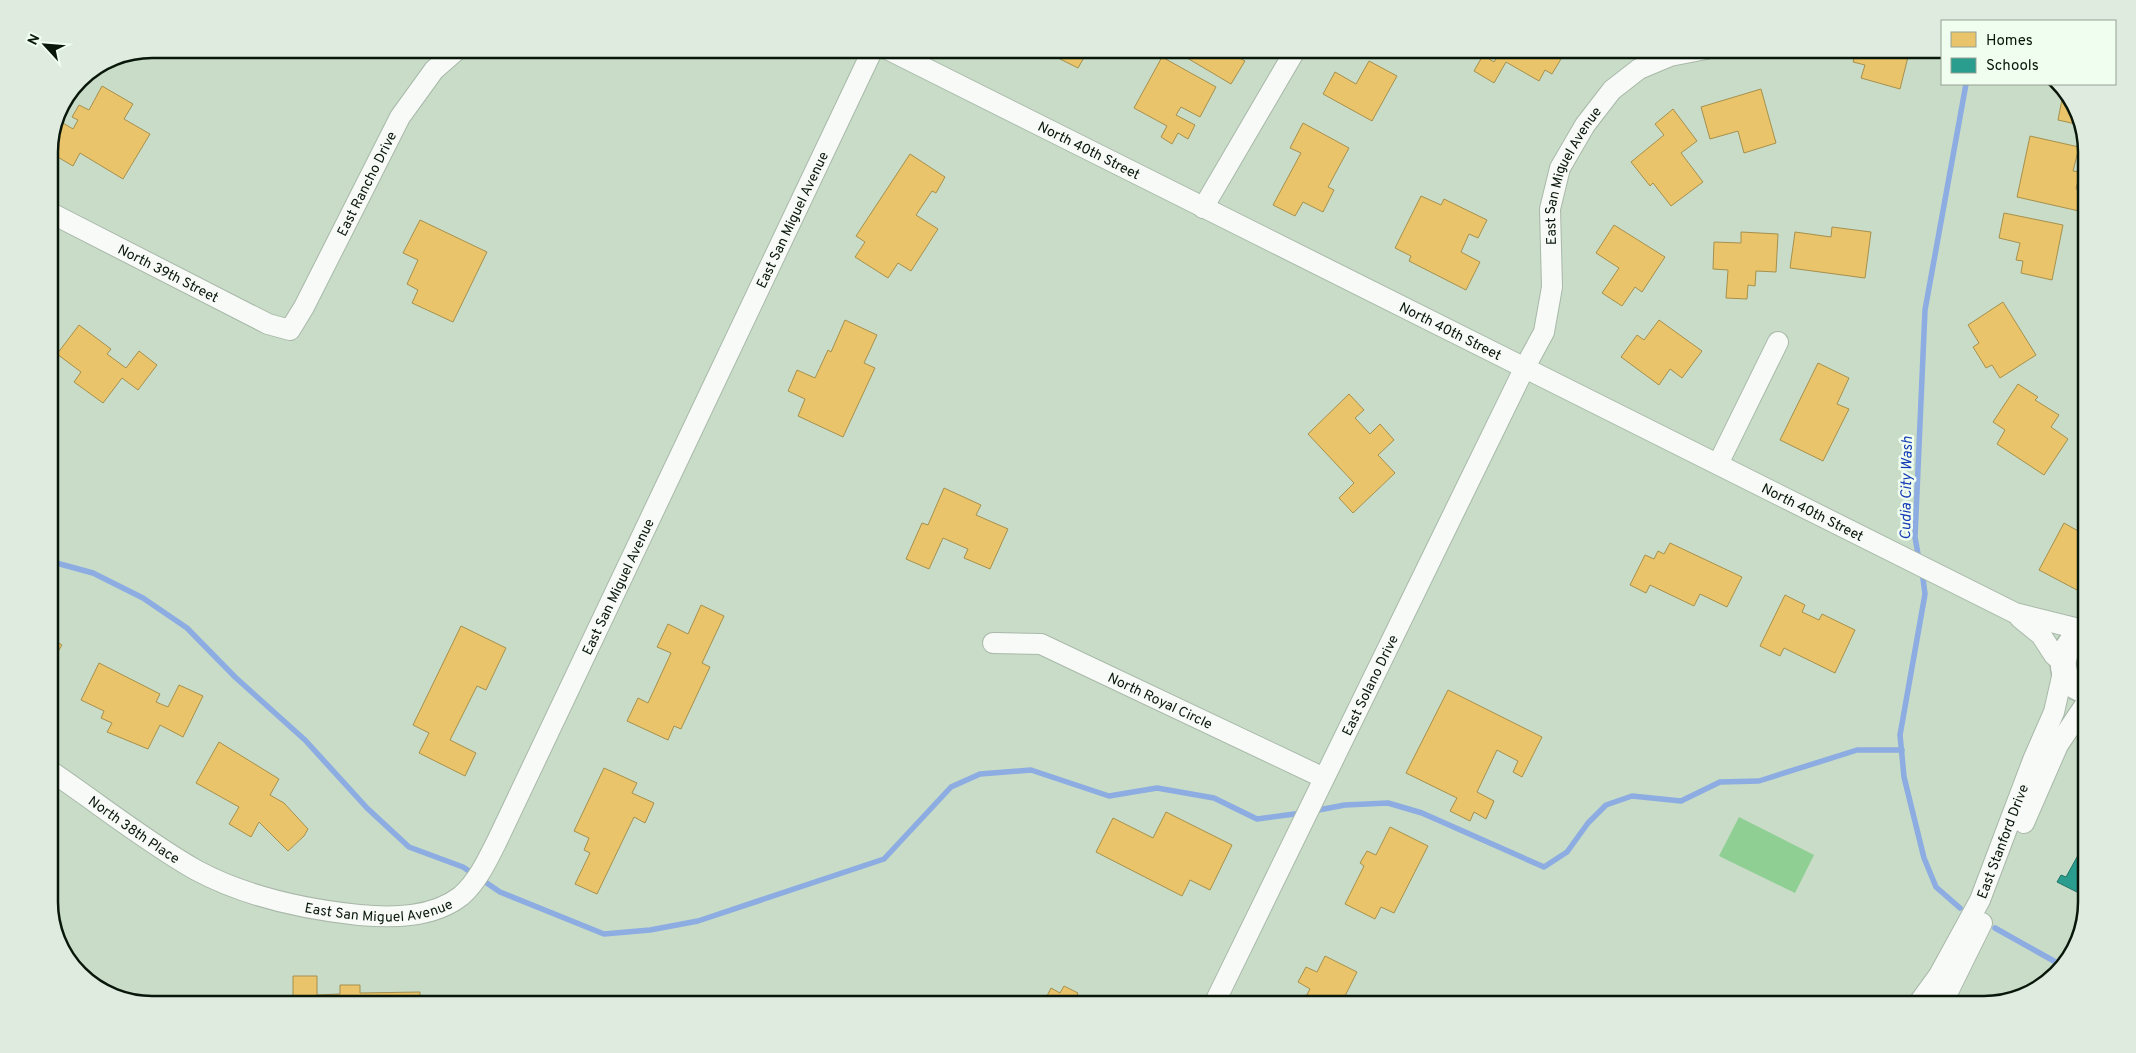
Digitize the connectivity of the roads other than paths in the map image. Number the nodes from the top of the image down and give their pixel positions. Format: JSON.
{"nodes":[{"id":1,"x":448,"y":58,"type":"edge"},
{"id":2,"x":869,"y":58,"type":"edge"},
{"id":3,"x":905,"y":58,"type":"edge"},
{"id":4,"x":1291,"y":58,"type":"edge"},
{"id":5,"x":1665,"y":58,"type":"edge"},
{"id":6,"x":1202,"y":208,"type":"junction"},
{"id":7,"x":58,"y":217,"type":"edge"},
{"id":8,"x":290,"y":330,"type":"joint"},
{"id":9,"x":1778,"y":342,"type":"dead end"},
{"id":10,"x":1525,"y":367,"type":"junction"},
{"id":11,"x":1718,"y":464,"type":"junction"},
{"id":12,"x":2015,"y":613,"type":"junction"},
{"id":13,"x":2078,"y":629,"type":"edge"},
{"id":14,"x":2078,"y":636,"type":"edge"},
{"id":15,"x":993,"y":643,"type":"dead end"},
{"id":16,"x":2063,"y":666,"type":"junction"},
{"id":17,"x":2078,"y":687,"type":"edge"},
{"id":18,"x":2078,"y":715,"type":"edge"},
{"id":19,"x":58,"y":776,"type":"edge"},
{"id":20,"x":1324,"y":778,"type":"junction"},
{"id":21,"x":224,"y":883,"type":"joint"},
{"id":22,"x":1218,"y":996,"type":"edge"},
{"id":23,"x":1924,"y":996,"type":"edge"},
{"id":24,"x":1946,"y":996,"type":"edge"}],
"edges":[{"from":1,"to":8,"type":"street","name":"East Rancho Drive"},
{"from":2,"to":21,"type":"street","name":"East San Miguel Avenue"},
{"from":3,"to":6,"type":"street","name":"North 40th Street"},
{"from":4,"to":6,"type":"street"},
{"from":5,"to":10,"type":"street","name":"East San Miguel Avenue"},
{"from":6,"to":10,"type":"street","name":"North 40th Street"},
{"from":7,"to":8,"type":"street","name":"North 39th Street"},
{"from":9,"to":11,"type":"street"},
{"from":10,"to":11,"type":"street","name":"North 40th Street"},
{"from":10,"to":20,"type":"street","name":"East Solano Drive"},
{"from":11,"to":12,"type":"street","name":"North 40th Street"},
{"from":12,"to":13,"type":"street","name":"North 40th Street"},
{"from":12,"to":16,"type":"street","name":"North 40th Street"},
{"from":14,"to":16,"type":"main road"},
{"from":15,"to":20,"type":"street","name":"North Royal Circle"},
{"from":16,"to":17,"type":"main road"},
{"from":16,"to":23,"type":"street","name":"East Stanford Drive"},
{"from":18,"to":24,"type":"street","name":"East Stanford Drive"},
{"from":19,"to":21,"type":"street","name":"North 38th Place"},
{"from":20,"to":22,"type":"street","name":"East Solano Drive"}]}
